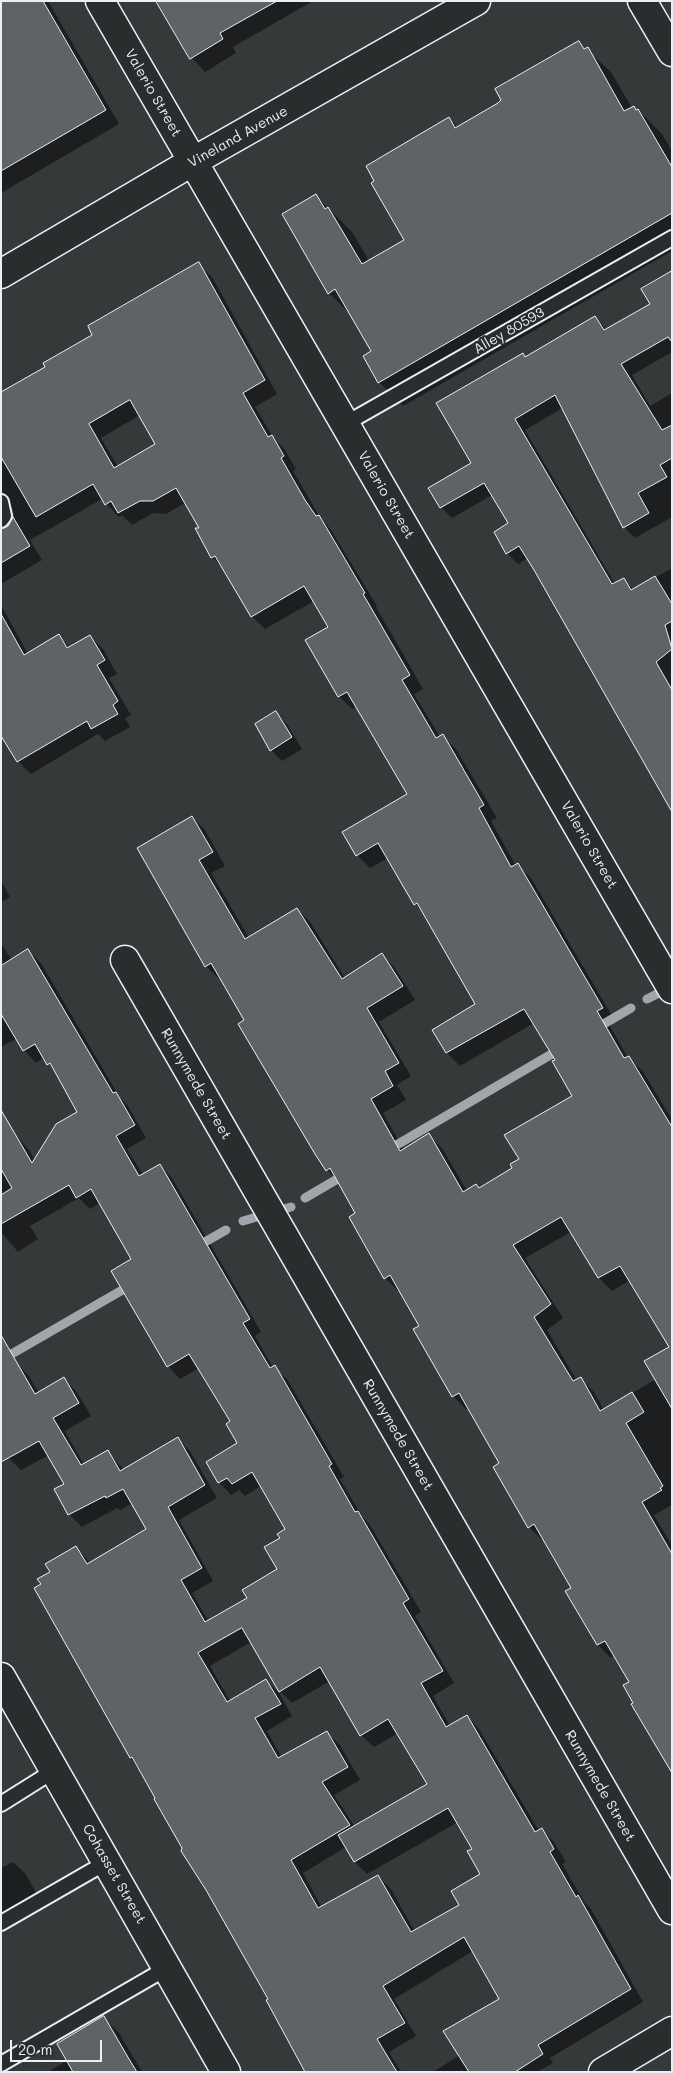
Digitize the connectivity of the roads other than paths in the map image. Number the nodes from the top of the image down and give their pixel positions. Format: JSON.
{"nodes":[{"id":1,"x":100,"y":1,"type":"edge"},
{"id":2,"x":476,"y":1,"type":"edge"},
{"id":3,"x":642,"y":1,"type":"edge"},
{"id":4,"x":672,"y":52,"type":"edge"},
{"id":5,"x":192,"y":162,"type":"junction"},
{"id":6,"x":672,"y":238,"type":"edge"},
{"id":7,"x":1,"y":274,"type":"edge"},
{"id":8,"x":345,"y":424,"type":"junction"},
{"id":9,"x":1,"y":502,"type":"edge"},
{"id":10,"x":1,"y":520,"type":"edge"},
{"id":11,"x":125,"y":960,"type":"dead end"},
{"id":12,"x":665,"y":960,"type":"edge"},
{"id":13,"x":672,"y":989,"type":"edge"},
{"id":14,"x":1,"y":1676,"type":"edge"},
{"id":15,"x":55,"y":1770,"type":"junction"},
{"id":16,"x":1,"y":1804,"type":"edge"},
{"id":17,"x":107,"y":1862,"type":"junction"},
{"id":18,"x":672,"y":1910,"type":"edge"},
{"id":19,"x":1,"y":1923,"type":"edge"},
{"id":20,"x":168,"y":1968,"type":"junction"},
{"id":21,"x":672,"y":2031,"type":"edge"},
{"id":22,"x":1,"y":2064,"type":"edge"},
{"id":23,"x":226,"y":2072,"type":"edge"},
{"id":24,"x":603,"y":2072,"type":"edge"}],
"edges":[{"from":1,"to":5,"type":"street","name":"Valerio Street"},
{"from":2,"to":5,"type":"street","name":"Vineland Avenue"},
{"from":3,"to":4,"type":"street"},
{"from":5,"to":7,"type":"street","name":"Vineland Avenue"},
{"from":5,"to":8,"type":"street","name":"Valerio Street"},
{"from":6,"to":8,"type":"lane","name":"Alley 80593"},
{"from":8,"to":12,"type":"street","name":"Valerio Street"},
{"from":9,"to":10,"type":"lane"},
{"from":11,"to":18,"type":"street","name":"Runnymede Street"},
{"from":12,"to":13,"type":"street","name":"Valerio Street"},
{"from":14,"to":15,"type":"street","name":"Cohasset Street"},
{"from":15,"to":16,"type":"lane"},
{"from":15,"to":17,"type":"street","name":"Cohasset Street"},
{"from":17,"to":19,"type":"lane"},
{"from":17,"to":20,"type":"street","name":"Cohasset Street"},
{"from":20,"to":22,"type":"lane"},
{"from":20,"to":23,"type":"street","name":"Cohasset Street"},
{"from":21,"to":24,"type":"street"}]}
